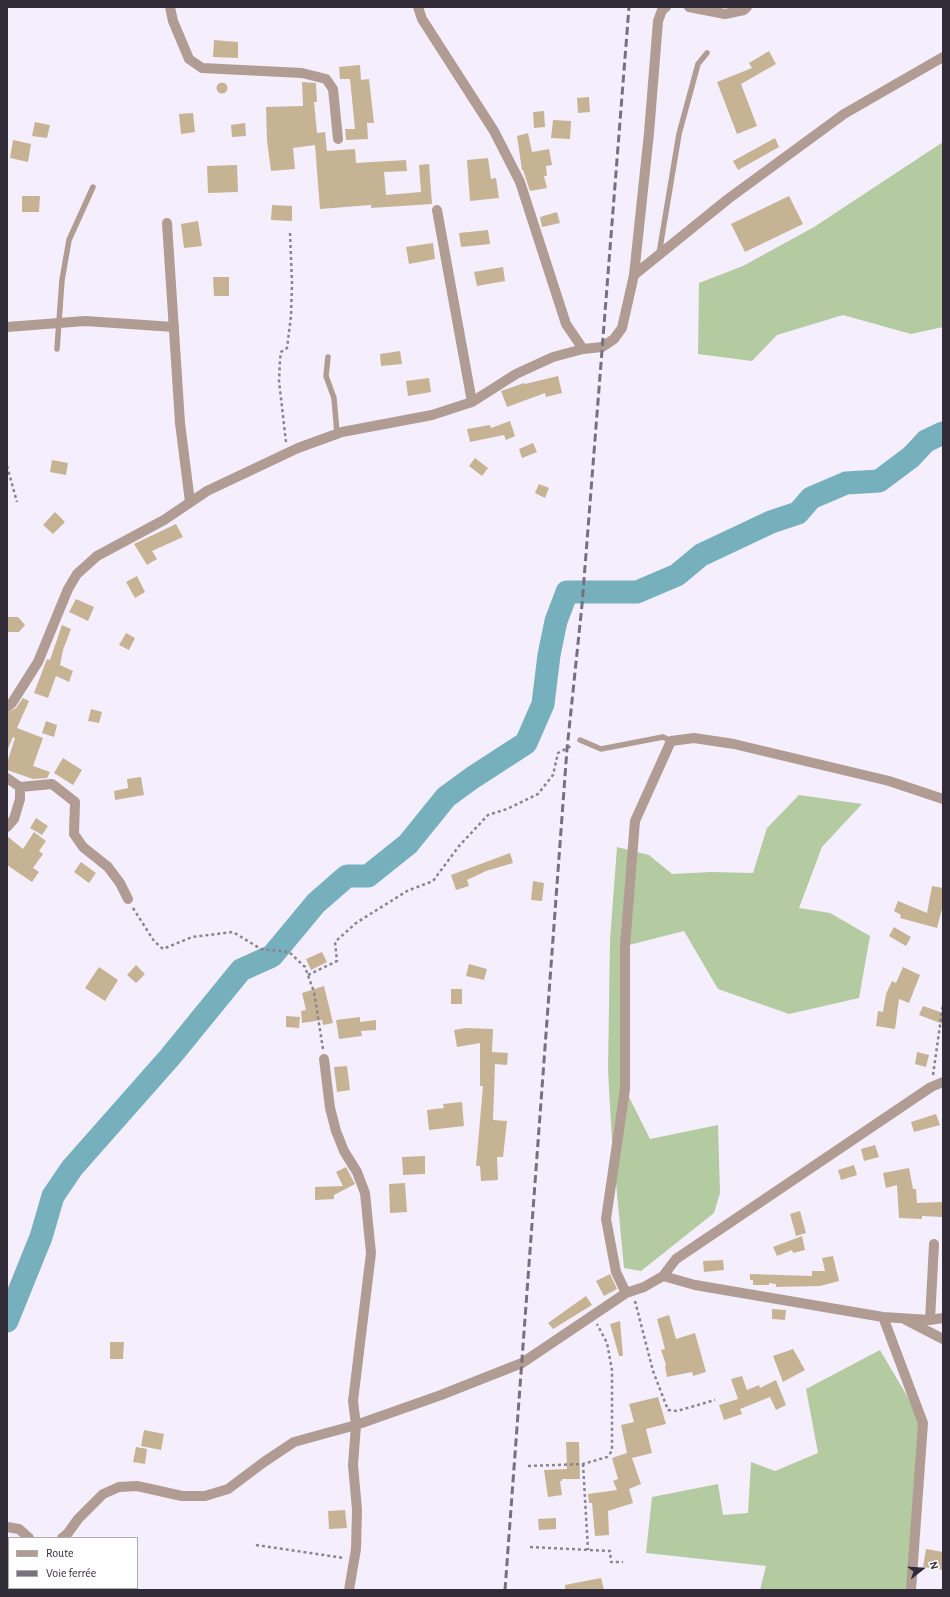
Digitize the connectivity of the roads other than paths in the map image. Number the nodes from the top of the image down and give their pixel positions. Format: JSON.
{"nodes":[{"id":1,"x":170,"y":7,"type":"edge"},
{"id":2,"x":418,"y":7,"type":"edge"},
{"id":3,"x":666,"y":7,"type":"edge"},
{"id":4,"x":689,"y":7,"type":"edge"},
{"id":5,"x":747,"y":7,"type":"edge"},
{"id":6,"x":707,"y":54,"type":"dead end"},
{"id":7,"x":943,"y":57,"type":"edge"},
{"id":8,"x":338,"y":140,"type":"dead end"},
{"id":9,"x":93,"y":187,"type":"dead end"},
{"id":10,"x":437,"y":210,"type":"dead end"},
{"id":11,"x":167,"y":223,"type":"dead end"},
{"id":12,"x":659,"y":255,"type":"junction"},
{"id":13,"x":634,"y":275,"type":"junction"},
{"id":14,"x":58,"y":323,"type":"junction"},
{"id":15,"x":7,"y":327,"type":"edge"},
{"id":16,"x":174,"y":327,"type":"junction"},
{"id":17,"x":57,"y":349,"type":"dead end"},
{"id":18,"x":584,"y":349,"type":"junction"},
{"id":19,"x":328,"y":357,"type":"dead end"},
{"id":20,"x":472,"y":402,"type":"junction"},
{"id":21,"x":337,"y":433,"type":"junction"},
{"id":22,"x":190,"y":502,"type":"junction"},
{"id":23,"x":7,"y":707,"type":"edge"},
{"id":24,"x":580,"y":740,"type":"road end"},
{"id":25,"x":671,"y":741,"type":"junction"},
{"id":26,"x":7,"y":778,"type":"edge"},
{"id":27,"x":20,"y":787,"type":"junction"},
{"id":28,"x":943,"y":799,"type":"edge"},
{"id":29,"x":7,"y":827,"type":"edge"},
{"id":30,"x":128,"y":899,"type":"road end"},
{"id":31,"x":324,"y":1059,"type":"road end"},
{"id":32,"x":943,"y":1082,"type":"edge"},
{"id":33,"x":934,"y":1244,"type":"dead end"},
{"id":34,"x":663,"y":1276,"type":"junction"},
{"id":35,"x":629,"y":1292,"type":"junction"},
{"id":36,"x":883,"y":1318,"type":"junction"},
{"id":37,"x":902,"y":1318,"type":"junction"},
{"id":38,"x":943,"y":1318,"type":"edge"},
{"id":39,"x":930,"y":1320,"type":"junction"},
{"id":40,"x":943,"y":1339,"type":"edge"},
{"id":41,"x":356,"y":1425,"type":"junction"},
{"id":42,"x":7,"y":1527,"type":"edge"},
{"id":43,"x":28,"y":1537,"type":"edge"},
{"id":44,"x":63,"y":1537,"type":"edge"},
{"id":45,"x":349,"y":1590,"type":"edge"},
{"id":46,"x":911,"y":1590,"type":"edge"}],
"edges":[{"from":1,"to":8,"type":"street"},
{"from":2,"to":18,"type":"street"},
{"from":3,"to":13,"type":"street"},
{"from":4,"to":5,"type":"street"},
{"from":6,"to":12,"type":"lane"},
{"from":7,"to":12,"type":"street"},
{"from":9,"to":14,"type":"lane"},
{"from":10,"to":20,"type":"street"},
{"from":11,"to":16,"type":"street"},
{"from":12,"to":13,"type":"street"},
{"from":13,"to":18,"type":"street"},
{"from":14,"to":15,"type":"street"},
{"from":14,"to":16,"type":"street"},
{"from":14,"to":17,"type":"lane"},
{"from":16,"to":22,"type":"street"},
{"from":18,"to":20,"type":"street"},
{"from":19,"to":21,"type":"lane"},
{"from":20,"to":21,"type":"street"},
{"from":21,"to":22,"type":"street"},
{"from":22,"to":23,"type":"street"},
{"from":24,"to":25,"type":"lane"},
{"from":25,"to":28,"type":"street"},
{"from":25,"to":35,"type":"street"},
{"from":26,"to":27,"type":"street"},
{"from":27,"to":29,"type":"street"},
{"from":27,"to":30,"type":"street"},
{"from":31,"to":41,"type":"street"},
{"from":32,"to":34,"type":"street"},
{"from":33,"to":39,"type":"street"},
{"from":34,"to":35,"type":"street"},
{"from":34,"to":36,"type":"street"},
{"from":35,"to":41,"type":"street"},
{"from":36,"to":37,"type":"street"},
{"from":36,"to":46,"type":"street"},
{"from":37,"to":39,"type":"street"},
{"from":37,"to":40,"type":"street"},
{"from":38,"to":39,"type":"street"},
{"from":41,"to":44,"type":"street"},
{"from":41,"to":45,"type":"street"},
{"from":42,"to":43,"type":"street"}]}
